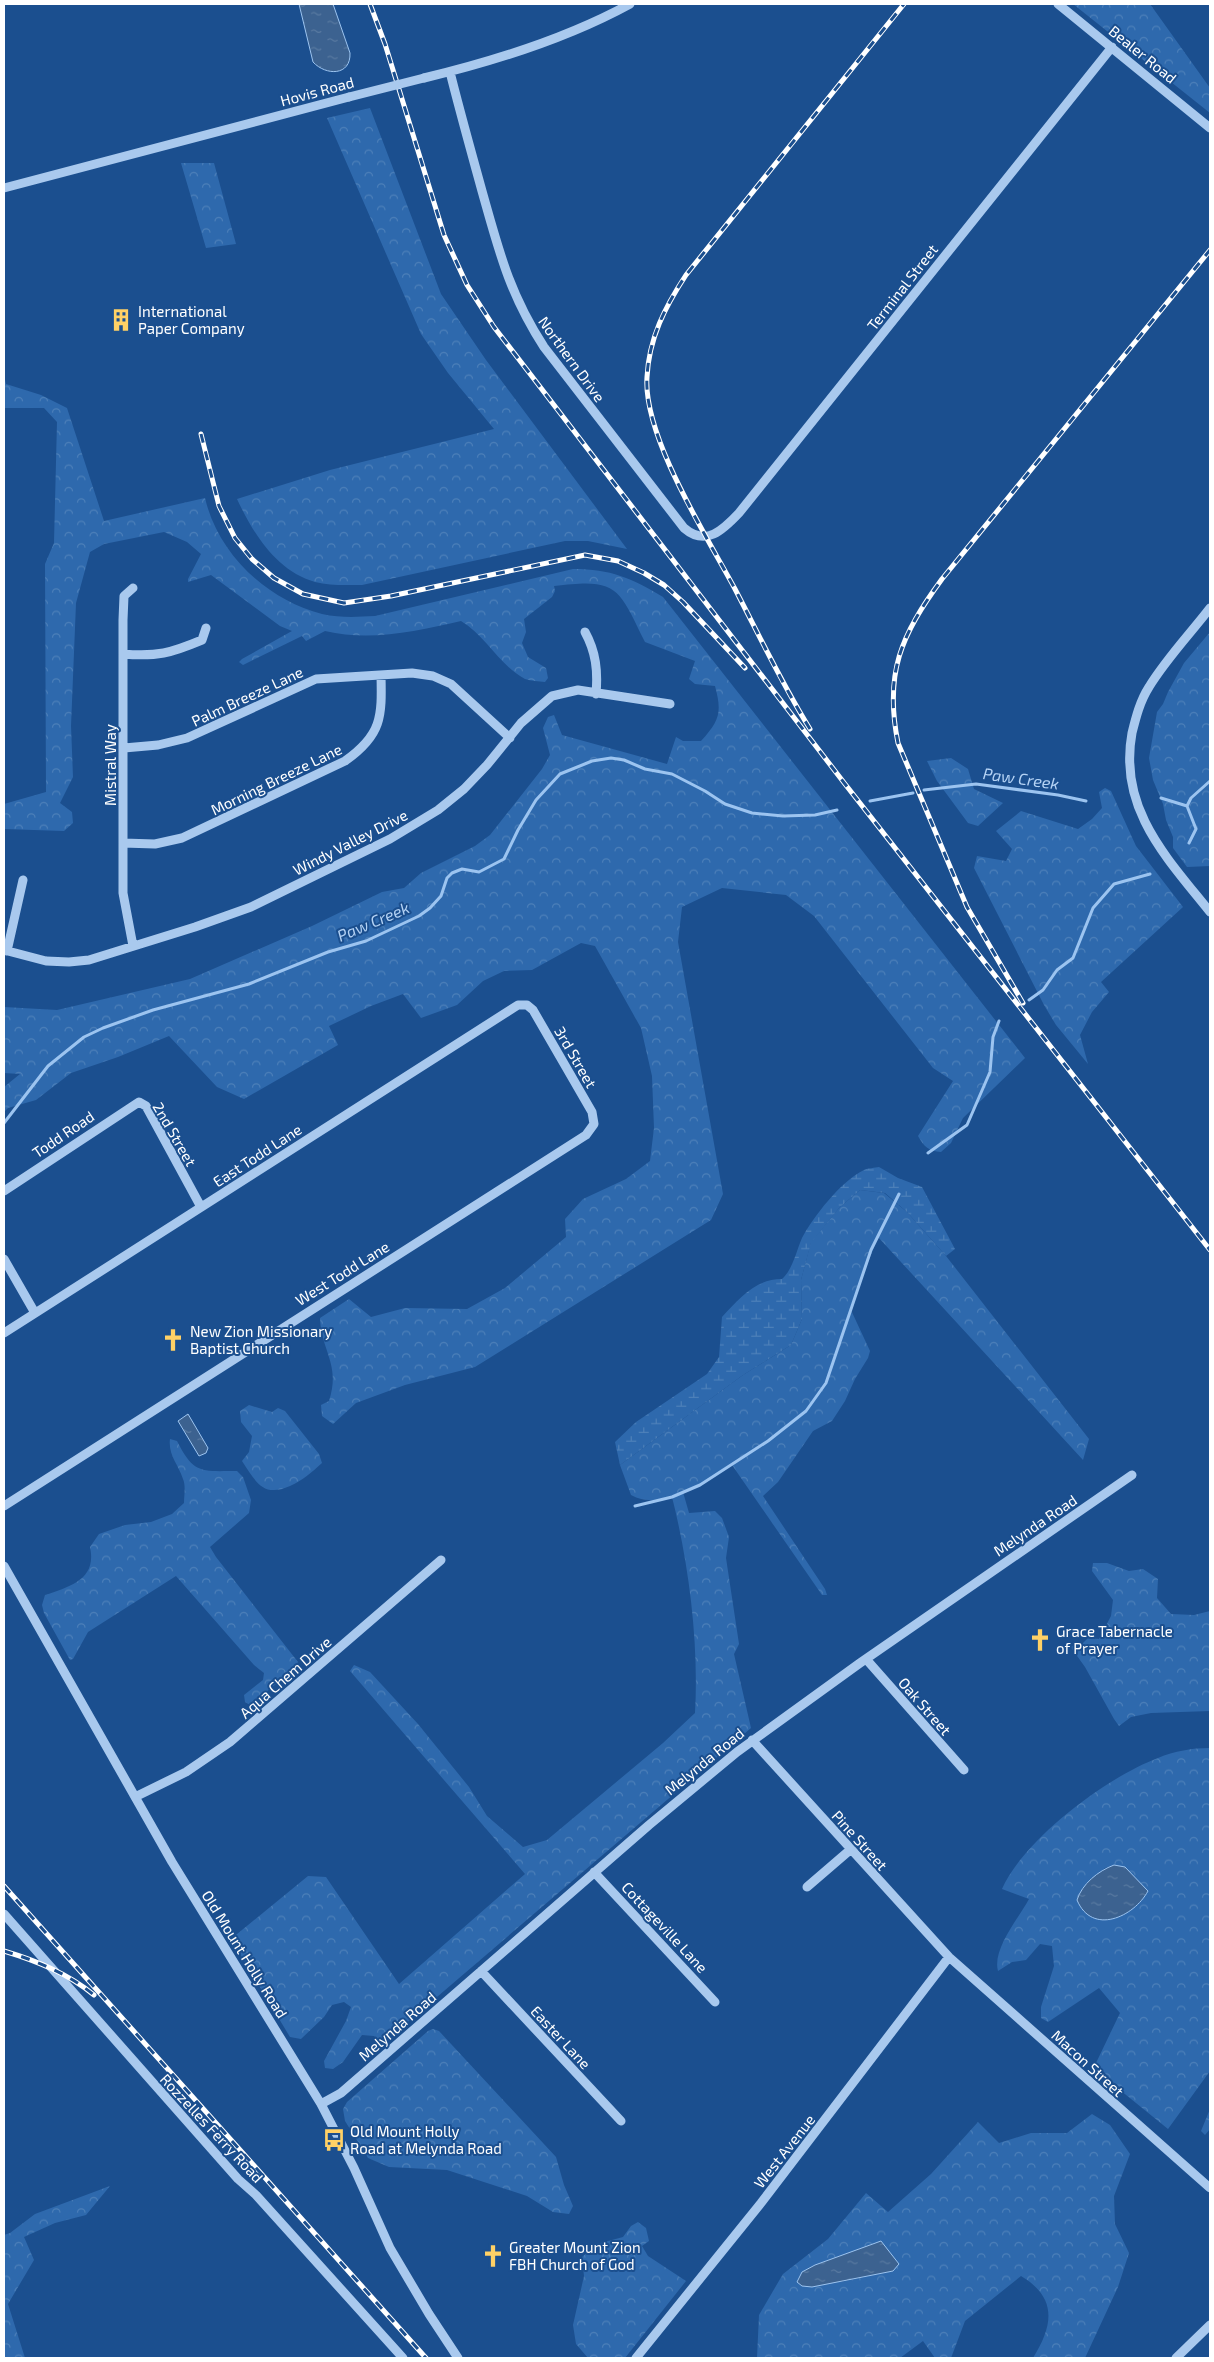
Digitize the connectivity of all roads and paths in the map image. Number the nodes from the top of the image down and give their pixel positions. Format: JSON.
{"nodes":[{"id":1,"x":630,"y":4,"type":"edge"},
{"id":2,"x":1058,"y":4,"type":"edge"},
{"id":3,"x":1112,"y":47,"type":"junction"},
{"id":4,"x":450,"y":72,"type":"junction"},
{"id":5,"x":1210,"y":128,"type":"edge"},
{"id":6,"x":4,"y":188,"type":"edge"},
{"id":7,"x":707,"y":537,"type":"joint"},
{"id":8,"x":134,"y":588,"type":"dead end"},
{"id":9,"x":1210,"y":608,"type":"edge"},
{"id":10,"x":206,"y":628,"type":"dead end"},
{"id":11,"x":585,"y":632,"type":"dead end"},
{"id":12,"x":123,"y":654,"type":"junction"},
{"id":13,"x":381,"y":675,"type":"junction"},
{"id":14,"x":596,"y":694,"type":"junction"},
{"id":15,"x":670,"y":704,"type":"dead end"},
{"id":16,"x":510,"y":738,"type":"junction"},
{"id":17,"x":124,"y":748,"type":"junction"},
{"id":18,"x":123,"y":843,"type":"junction"},
{"id":19,"x":23,"y":880,"type":"dead end"},
{"id":20,"x":1210,"y":912,"type":"edge"},
{"id":21,"x":133,"y":946,"type":"junction"},
{"id":22,"x":6,"y":951,"type":"edge"},
{"id":23,"x":527,"y":1005,"type":"joint"},
{"id":24,"x":139,"y":1102,"type":"joint"},
{"id":25,"x":593,"y":1127,"type":"joint"},
{"id":26,"x":4,"y":1190,"type":"edge"},
{"id":27,"x":201,"y":1207,"type":"junction"},
{"id":28,"x":4,"y":1259,"type":"edge"},
{"id":29,"x":35,"y":1313,"type":"junction"},
{"id":30,"x":4,"y":1332,"type":"edge"},
{"id":31,"x":1132,"y":1475,"type":"dead end"},
{"id":32,"x":4,"y":1506,"type":"edge"},
{"id":33,"x":441,"y":1560,"type":"dead end"},
{"id":34,"x":4,"y":1566,"type":"edge"},
{"id":35,"x":866,"y":1659,"type":"junction"},
{"id":36,"x":752,"y":1740,"type":"junction"},
{"id":37,"x":964,"y":1770,"type":"dead end"},
{"id":38,"x":135,"y":1797,"type":"junction"},
{"id":39,"x":850,"y":1850,"type":"junction"},
{"id":40,"x":594,"y":1872,"type":"junction"},
{"id":41,"x":807,"y":1887,"type":"dead end"},
{"id":42,"x":4,"y":1914,"type":"edge"},
{"id":43,"x":949,"y":1957,"type":"junction"},
{"id":44,"x":481,"y":1971,"type":"junction"},
{"id":45,"x":715,"y":2002,"type":"dead end"},
{"id":46,"x":321,"y":2104,"type":"junction"},
{"id":47,"x":621,"y":2121,"type":"dead end"},
{"id":48,"x":1210,"y":2188,"type":"edge"},
{"id":49,"x":1210,"y":2325,"type":"edge"},
{"id":50,"x":403,"y":2358,"type":"edge"},
{"id":51,"x":458,"y":2358,"type":"edge"},
{"id":52,"x":636,"y":2358,"type":"edge"},
{"id":53,"x":1176,"y":2358,"type":"edge"}],
"edges":[{"from":1,"to":4,"type":"street","name":"Hovis Road"},
{"from":2,"to":3,"type":"street","name":"Bealer Road"},
{"from":3,"to":5,"type":"street","name":"Bealer Road"},
{"from":3,"to":7,"type":"street","name":"Terminal Street"},
{"from":4,"to":6,"type":"street","name":"Hovis Road","bridge":true},
{"from":4,"to":7,"type":"street","name":"Northern Drive"},
{"from":8,"to":12,"type":"street","name":"Mistral Way"},
{"from":9,"to":20,"type":"street"},
{"from":10,"to":12,"type":"street"},
{"from":11,"to":14,"type":"street"},
{"from":12,"to":17,"type":"street","name":"Mistral Way"},
{"from":13,"to":16,"type":"street","name":"Palm Breeze Lane"},
{"from":13,"to":17,"type":"street","name":"Palm Breeze Lane"},
{"from":13,"to":18,"type":"street","name":"Morning Breeze Lane"},
{"from":14,"to":15,"type":"street","name":"Windy Valley Drive"},
{"from":14,"to":16,"type":"street","name":"Windy Valley Drive"},
{"from":16,"to":21,"type":"street","name":"Windy Valley Drive"},
{"from":17,"to":18,"type":"street","name":"Mistral Way"},
{"from":18,"to":21,"type":"street","name":"Mistral Way"},
{"from":19,"to":22,"type":"street"},
{"from":21,"to":22,"type":"street","name":"Windy Valley Drive"},
{"from":23,"to":25,"type":"street","name":"3rd Street"},
{"from":23,"to":27,"type":"street","name":"East Todd Lane"},
{"from":24,"to":26,"type":"street","name":"Todd Road"},
{"from":24,"to":27,"type":"street","name":"2nd Street"},
{"from":25,"to":32,"type":"street","name":"West Todd Lane"},
{"from":27,"to":29,"type":"street","name":"East Todd Lane"},
{"from":28,"to":29,"type":"street"},
{"from":29,"to":30,"type":"street","name":"East Todd Lane"},
{"from":31,"to":35,"type":"street","name":"Melynda Road"},
{"from":33,"to":38,"type":"street","name":"Aqua Chem Drive"},
{"from":34,"to":38,"type":"street","name":"Old Mount Holly Road"},
{"from":35,"to":36,"type":"street","name":"Melynda Road"},
{"from":35,"to":37,"type":"street","name":"Oak Street"},
{"from":36,"to":39,"type":"street","name":"Pine Street"},
{"from":36,"to":40,"type":"street","name":"Melynda Road"},
{"from":38,"to":46,"type":"street","name":"Old Mount Holly Road"},
{"from":39,"to":41,"type":"street"},
{"from":39,"to":43,"type":"street","name":"Pine Street"},
{"from":40,"to":44,"type":"street","name":"Melynda Road"},
{"from":40,"to":45,"type":"street","name":"Cottageville Lane"},
{"from":42,"to":50,"type":"street","name":"Rozzelles Ferry Road"},
{"from":43,"to":48,"type":"street","name":"Macon Street"},
{"from":43,"to":52,"type":"street","name":"West Avenue"},
{"from":44,"to":46,"type":"street","name":"Melynda Road"},
{"from":44,"to":47,"type":"street","name":"Easter Lane"},
{"from":46,"to":51,"type":"street","name":"Old Mount Holly Road"},
{"from":49,"to":53,"type":"street"}]}
